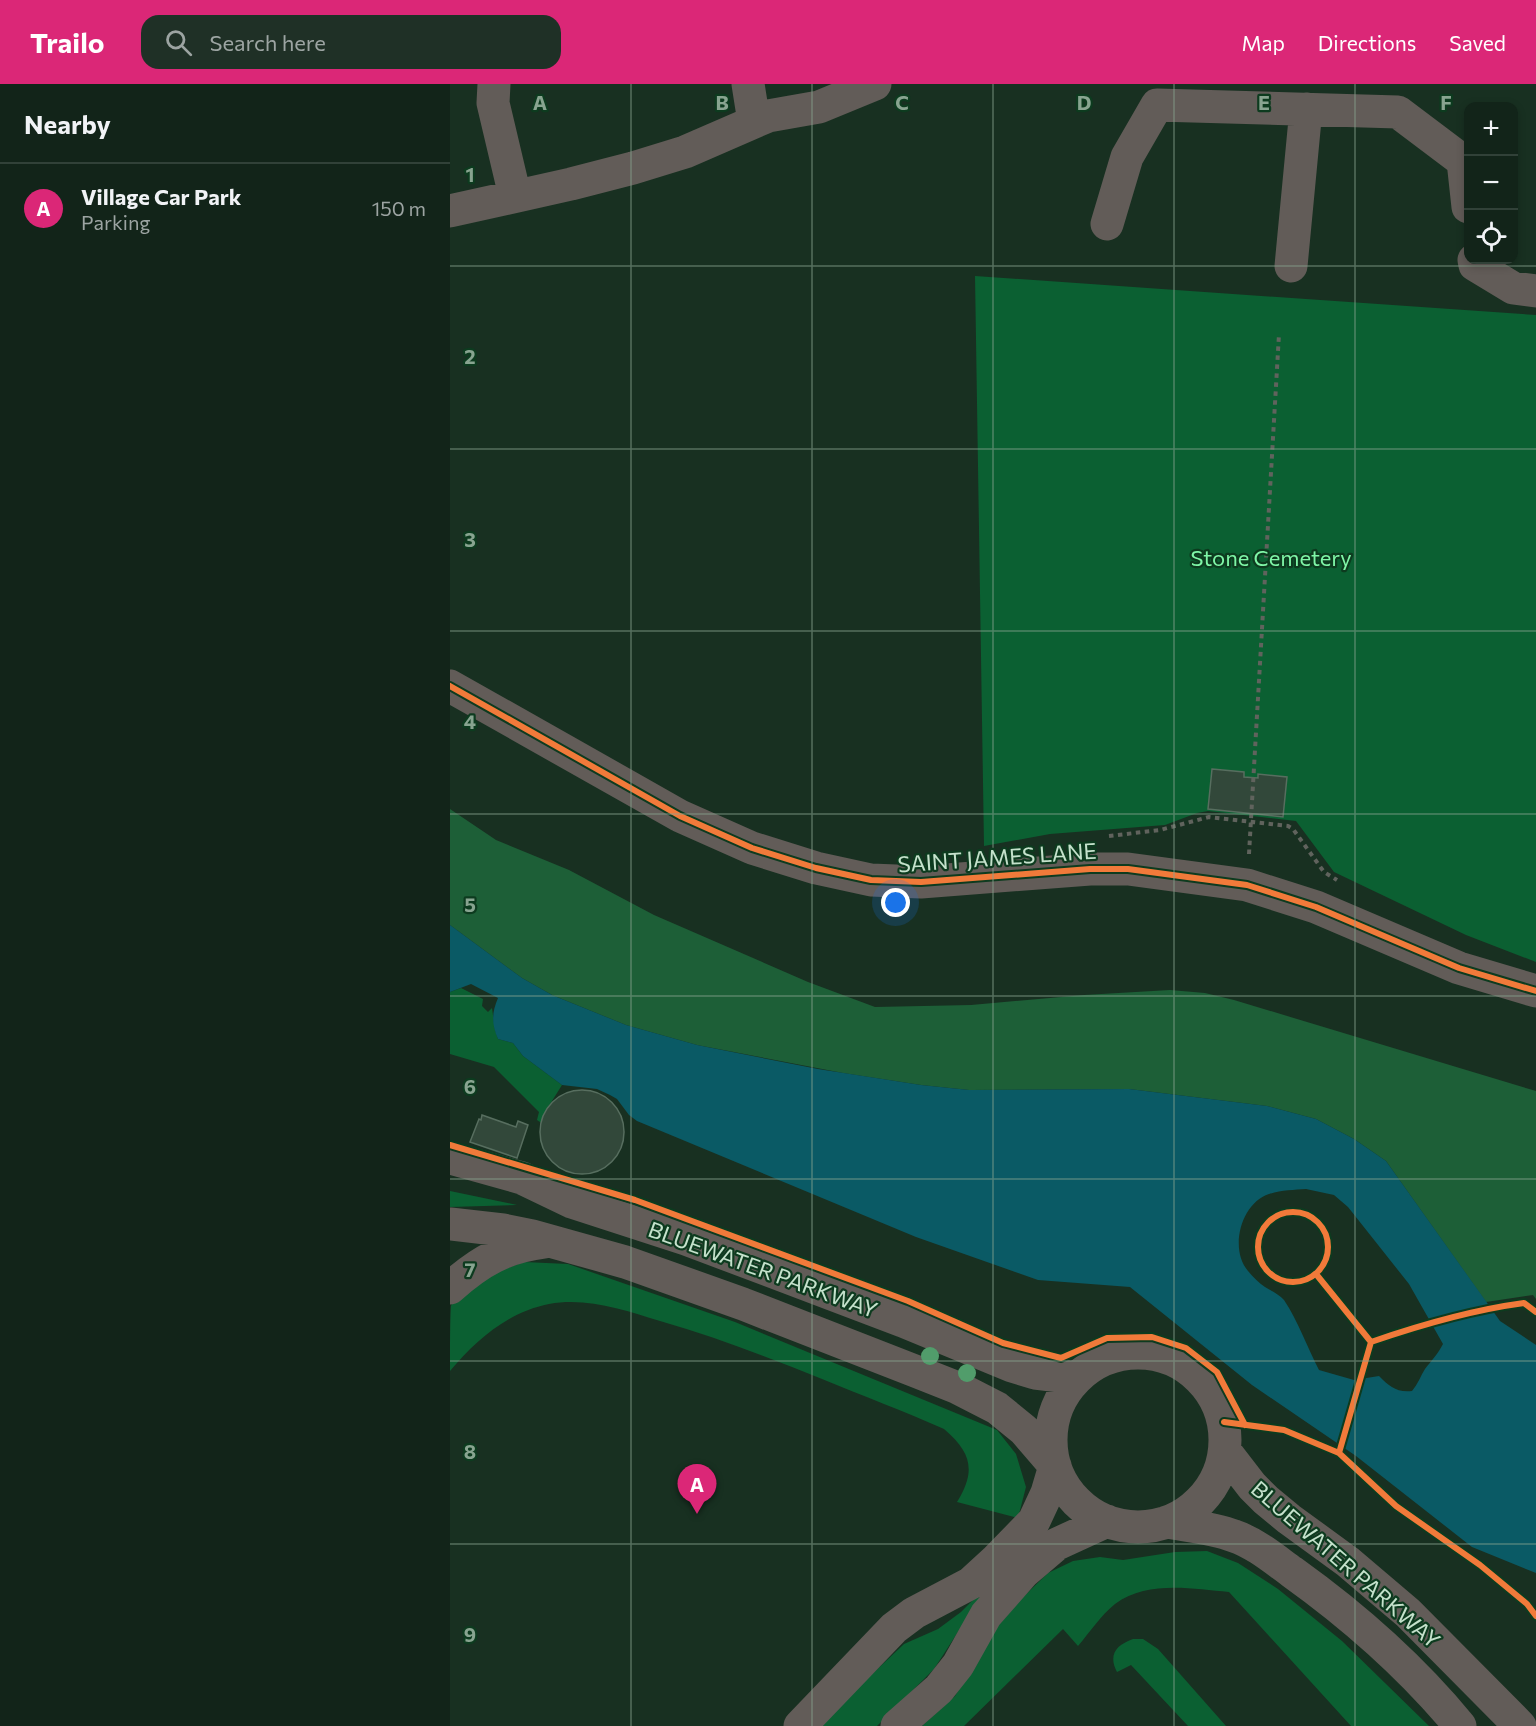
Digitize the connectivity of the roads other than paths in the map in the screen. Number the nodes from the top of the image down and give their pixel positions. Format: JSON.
{"nodes":[{"id":1,"x":494,"y":84,"type":"edge"},
{"id":2,"x":748,"y":84,"type":"edge"},
{"id":3,"x":875,"y":84,"type":"edge"},
{"id":4,"x":1351,"y":97,"type":"edge"},
{"id":5,"x":1306,"y":109,"type":"junction"},
{"id":6,"x":753,"y":122,"type":"junction"},
{"id":7,"x":1464,"y":170,"type":"edge"},
{"id":8,"x":515,"y":196,"type":"junction"},
{"id":9,"x":450,"y":211,"type":"edge"},
{"id":10,"x":1107,"y":224,"type":"dead end"},
{"id":11,"x":1475,"y":264,"type":"edge"},
{"id":12,"x":1291,"y":266,"type":"dead end"},
{"id":13,"x":1536,"y":291,"type":"edge"},
{"id":14,"x":450,"y":686,"type":"edge"},
{"id":15,"x":1536,"y":991,"type":"edge"},
{"id":16,"x":450,"y":1158,"type":"edge"},
{"id":17,"x":450,"y":1180,"type":"edge"},
{"id":18,"x":572,"y":1202,"type":"junction"},
{"id":19,"x":450,"y":1224,"type":"edge"},
{"id":20,"x":556,"y":1241,"type":"junction"},
{"id":21,"x":450,"y":1288,"type":"edge"},
{"id":22,"x":1077,"y":1378,"type":"junction"},
{"id":23,"x":1225,"y":1451,"type":"junction"},
{"id":24,"x":1055,"y":1466,"type":"junction"},
{"id":25,"x":1107,"y":1521,"type":"junction"},
{"id":26,"x":1167,"y":1522,"type":"junction"},
{"id":27,"x":800,"y":1726,"type":"edge"},
{"id":28,"x":897,"y":1726,"type":"edge"},
{"id":29,"x":1460,"y":1726,"type":"edge"},
{"id":30,"x":1520,"y":1726,"type":"edge"}],
"edges":[{"from":1,"to":8,"type":"street"},
{"from":2,"to":6,"type":"street"},
{"from":3,"to":6,"type":"street"},
{"from":4,"to":5,"type":"street"},
{"from":4,"to":7,"type":"street"},
{"from":5,"to":10,"type":"street"},
{"from":5,"to":12,"type":"street"},
{"from":6,"to":8,"type":"street"},
{"from":8,"to":9,"type":"street"},
{"from":11,"to":13,"type":"street"},
{"from":14,"to":15,"type":"street","name":"SAINT JAMES LANE"},
{"from":16,"to":18,"type":"street","name":"BLUEWATER PARKWAY"},
{"from":17,"to":18,"type":"street"},
{"from":18,"to":22,"type":"street","name":"BLUEWATER PARKWAY"},
{"from":19,"to":20,"type":"street","name":"BLUEWATER PARKWAY"},
{"from":20,"to":21,"type":"street"},
{"from":20,"to":24,"type":"street","name":"BLUEWATER PARKWAY"},
{"from":22,"to":23,"type":"street"},
{"from":22,"to":24,"type":"street"},
{"from":23,"to":26,"type":"street"},
{"from":23,"to":30,"type":"street","name":"BLUEWATER PARKWAY"},
{"from":24,"to":25,"type":"street"},
{"from":24,"to":27,"type":"street"},
{"from":25,"to":26,"type":"street"},
{"from":25,"to":28,"type":"street"},
{"from":26,"to":29,"type":"street","name":"BLUEWATER PARKWAY"}]}
